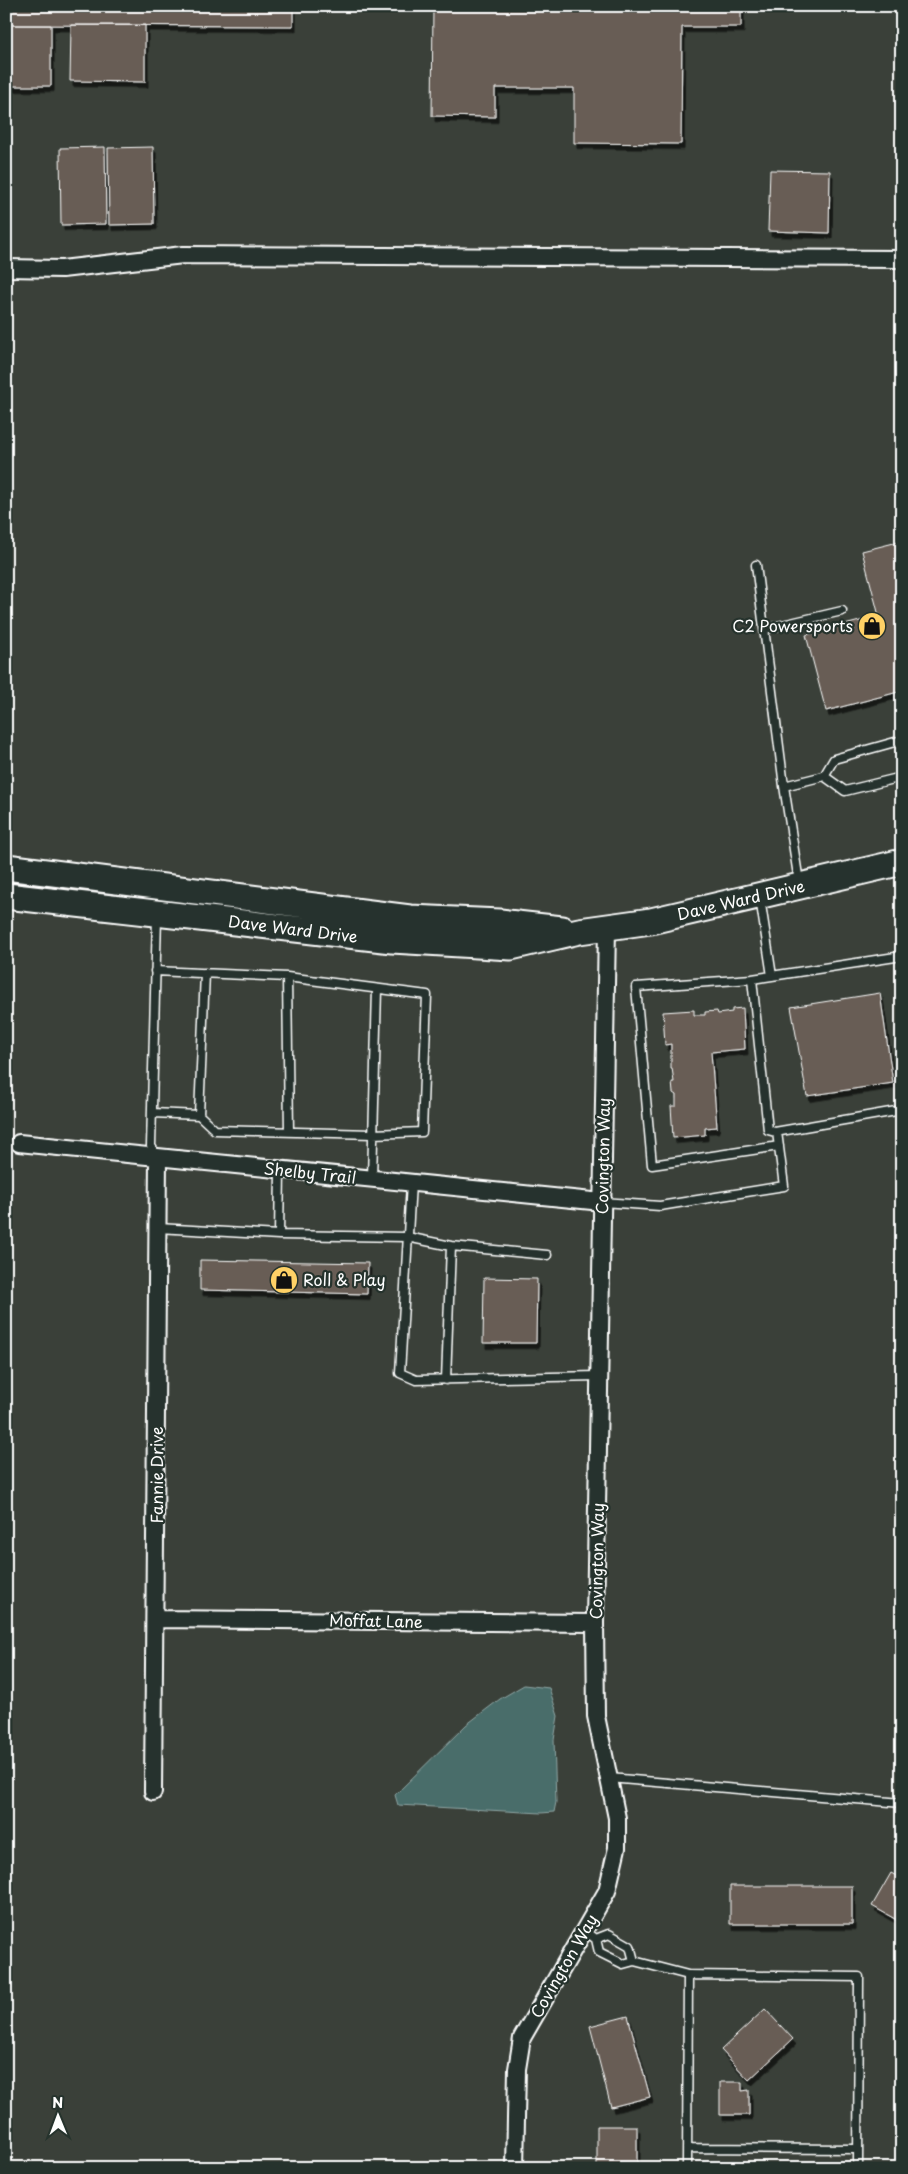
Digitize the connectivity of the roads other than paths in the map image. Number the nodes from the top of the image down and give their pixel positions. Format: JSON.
{"nodes":[{"id":1,"x":902,"y":259,"type":"edge"},
{"id":2,"x":6,"y":268,"type":"edge"},
{"id":3,"x":756,"y":565,"type":"dead end"},
{"id":4,"x":842,"y":610,"type":"dead end"},
{"id":5,"x":764,"y":629,"type":"junction"},
{"id":6,"x":902,"y":740,"type":"edge"},
{"id":7,"x":824,"y":776,"type":"junction"},
{"id":8,"x":902,"y":777,"type":"edge"},
{"id":9,"x":784,"y":786,"type":"junction"},
{"id":10,"x":902,"y":862,"type":"edge"},
{"id":11,"x":6,"y":867,"type":"edge"},
{"id":12,"x":800,"y":886,"type":"junction"},
{"id":13,"x":6,"y":896,"type":"edge"},
{"id":14,"x":760,"y":896,"type":"junction"},
{"id":15,"x":157,"y":913,"type":"junction"},
{"id":16,"x":607,"y":927,"type":"junction"},
{"id":17,"x":579,"y":931,"type":"junction"},
{"id":18,"x":902,"y":956,"type":"edge"},
{"id":19,"x":155,"y":971,"type":"junction"},
{"id":20,"x":205,"y":973,"type":"junction"},
{"id":21,"x":772,"y":976,"type":"junction"},
{"id":22,"x":288,"y":977,"type":"junction"},
{"id":23,"x":752,"y":979,"type":"junction"},
{"id":24,"x":377,"y":989,"type":"junction"},
{"id":25,"x":902,"y":1110,"type":"edge"},
{"id":26,"x":152,"y":1113,"type":"junction"},
{"id":27,"x":200,"y":1115,"type":"junction"},
{"id":28,"x":289,"y":1132,"type":"junction"},
{"id":29,"x":777,"y":1132,"type":"junction"},
{"id":30,"x":373,"y":1134,"type":"junction"},
{"id":31,"x":18,"y":1143,"type":"dead end"},
{"id":32,"x":779,"y":1146,"type":"junction"},
{"id":33,"x":158,"y":1158,"type":"junction"},
{"id":34,"x":280,"y":1171,"type":"junction"},
{"id":35,"x":372,"y":1179,"type":"junction"},
{"id":36,"x":411,"y":1183,"type":"junction"},
{"id":37,"x":602,"y":1202,"type":"junction"},
{"id":38,"x":158,"y":1228,"type":"junction"},
{"id":39,"x":279,"y":1235,"type":"junction"},
{"id":40,"x":407,"y":1237,"type":"junction"},
{"id":41,"x":451,"y":1246,"type":"junction"},
{"id":42,"x":547,"y":1255,"type":"dead end"},
{"id":43,"x":600,"y":1376,"type":"junction"},
{"id":44,"x":446,"y":1380,"type":"junction"},
{"id":45,"x":156,"y":1619,"type":"junction"},
{"id":46,"x":595,"y":1623,"type":"junction"},
{"id":47,"x":609,"y":1778,"type":"junction"},
{"id":48,"x":153,"y":1792,"type":"dead end"},
{"id":49,"x":902,"y":1803,"type":"edge"},
{"id":50,"x":591,"y":1935,"type":"junction"},
{"id":51,"x":634,"y":1961,"type":"junction"},
{"id":52,"x":688,"y":1975,"type":"junction"},
{"id":53,"x":687,"y":2148,"type":"junction"},
{"id":54,"x":858,"y":2149,"type":"junction"},
{"id":55,"x":515,"y":2168,"type":"edge"},
{"id":56,"x":687,"y":2168,"type":"edge"},
{"id":57,"x":858,"y":2168,"type":"edge"}],
"edges":[{"from":1,"to":2,"type":"street"},
{"from":3,"to":5,"type":"lane"},
{"from":4,"to":5,"type":"lane"},
{"from":5,"to":9,"type":"lane"},
{"from":6,"to":7,"type":"lane"},
{"from":7,"to":8,"type":"lane"},
{"from":7,"to":9,"type":"lane"},
{"from":9,"to":12,"type":"lane"},
{"from":10,"to":12,"type":"main road","name":"Dave Ward Drive"},
{"from":11,"to":17,"type":"main road","name":"Dave Ward Drive"},
{"from":12,"to":14,"type":"main road","name":"Dave Ward Drive"},
{"from":13,"to":15,"type":"main road","name":"Dave Ward Drive"},
{"from":14,"to":16,"type":"main road","name":"Dave Ward Drive"},
{"from":14,"to":21,"type":"lane"},
{"from":15,"to":17,"type":"main road","name":"Dave Ward Drive"},
{"from":15,"to":19,"type":"lane"},
{"from":16,"to":17,"type":"main road","name":"Dave Ward Drive"},
{"from":16,"to":37,"type":"street","name":"Covington Way"},
{"from":18,"to":21,"type":"lane"},
{"from":19,"to":20,"type":"lane"},
{"from":19,"to":26,"type":"lane"},
{"from":20,"to":22,"type":"lane"},
{"from":20,"to":27,"type":"lane"},
{"from":21,"to":23,"type":"lane"},
{"from":22,"to":24,"type":"lane"},
{"from":22,"to":28,"type":"lane"},
{"from":23,"to":29,"type":"lane"},
{"from":23,"to":32,"type":"lane"},
{"from":24,"to":30,"type":"lane"},
{"from":24,"to":30,"type":"lane"},
{"from":25,"to":29,"type":"lane"},
{"from":26,"to":27,"type":"lane"},
{"from":26,"to":33,"type":"lane"},
{"from":27,"to":28,"type":"lane"},
{"from":28,"to":30,"type":"lane"},
{"from":29,"to":32,"type":"lane"},
{"from":30,"to":35,"type":"lane"},
{"from":31,"to":33,"type":"street","name":"Shelby Trail"},
{"from":32,"to":37,"type":"lane"},
{"from":33,"to":34,"type":"street","name":"Shelby Trail"},
{"from":33,"to":38,"type":"street","name":"Fannie Drive"},
{"from":34,"to":35,"type":"street","name":"Shelby Trail"},
{"from":34,"to":39,"type":"lane"},
{"from":35,"to":36,"type":"street","name":"Shelby Trail"},
{"from":36,"to":37,"type":"street","name":"Shelby Trail"},
{"from":36,"to":40,"type":"lane"},
{"from":37,"to":43,"type":"street","name":"Covington Way"},
{"from":38,"to":39,"type":"lane"},
{"from":38,"to":45,"type":"street","name":"Fannie Drive"},
{"from":39,"to":40,"type":"lane"},
{"from":40,"to":41,"type":"lane"},
{"from":40,"to":44,"type":"lane"},
{"from":41,"to":42,"type":"lane"},
{"from":41,"to":44,"type":"lane"},
{"from":43,"to":44,"type":"lane"},
{"from":43,"to":46,"type":"street","name":"Covington Way"},
{"from":45,"to":46,"type":"street","name":"Moffat Lane"},
{"from":45,"to":48,"type":"street","name":"Fannie Drive"},
{"from":46,"to":47,"type":"street","name":"Covington Way"},
{"from":47,"to":49,"type":"lane"},
{"from":47,"to":50,"type":"street","name":"Covington Way"},
{"from":50,"to":51,"type":"lane"},
{"from":50,"to":51,"type":"lane"},
{"from":50,"to":55,"type":"street","name":"Covington Way"},
{"from":51,"to":52,"type":"lane"},
{"from":52,"to":53,"type":"lane"},
{"from":52,"to":54,"type":"lane"},
{"from":53,"to":54,"type":"lane"},
{"from":53,"to":56,"type":"lane"},
{"from":54,"to":57,"type":"lane"}]}
